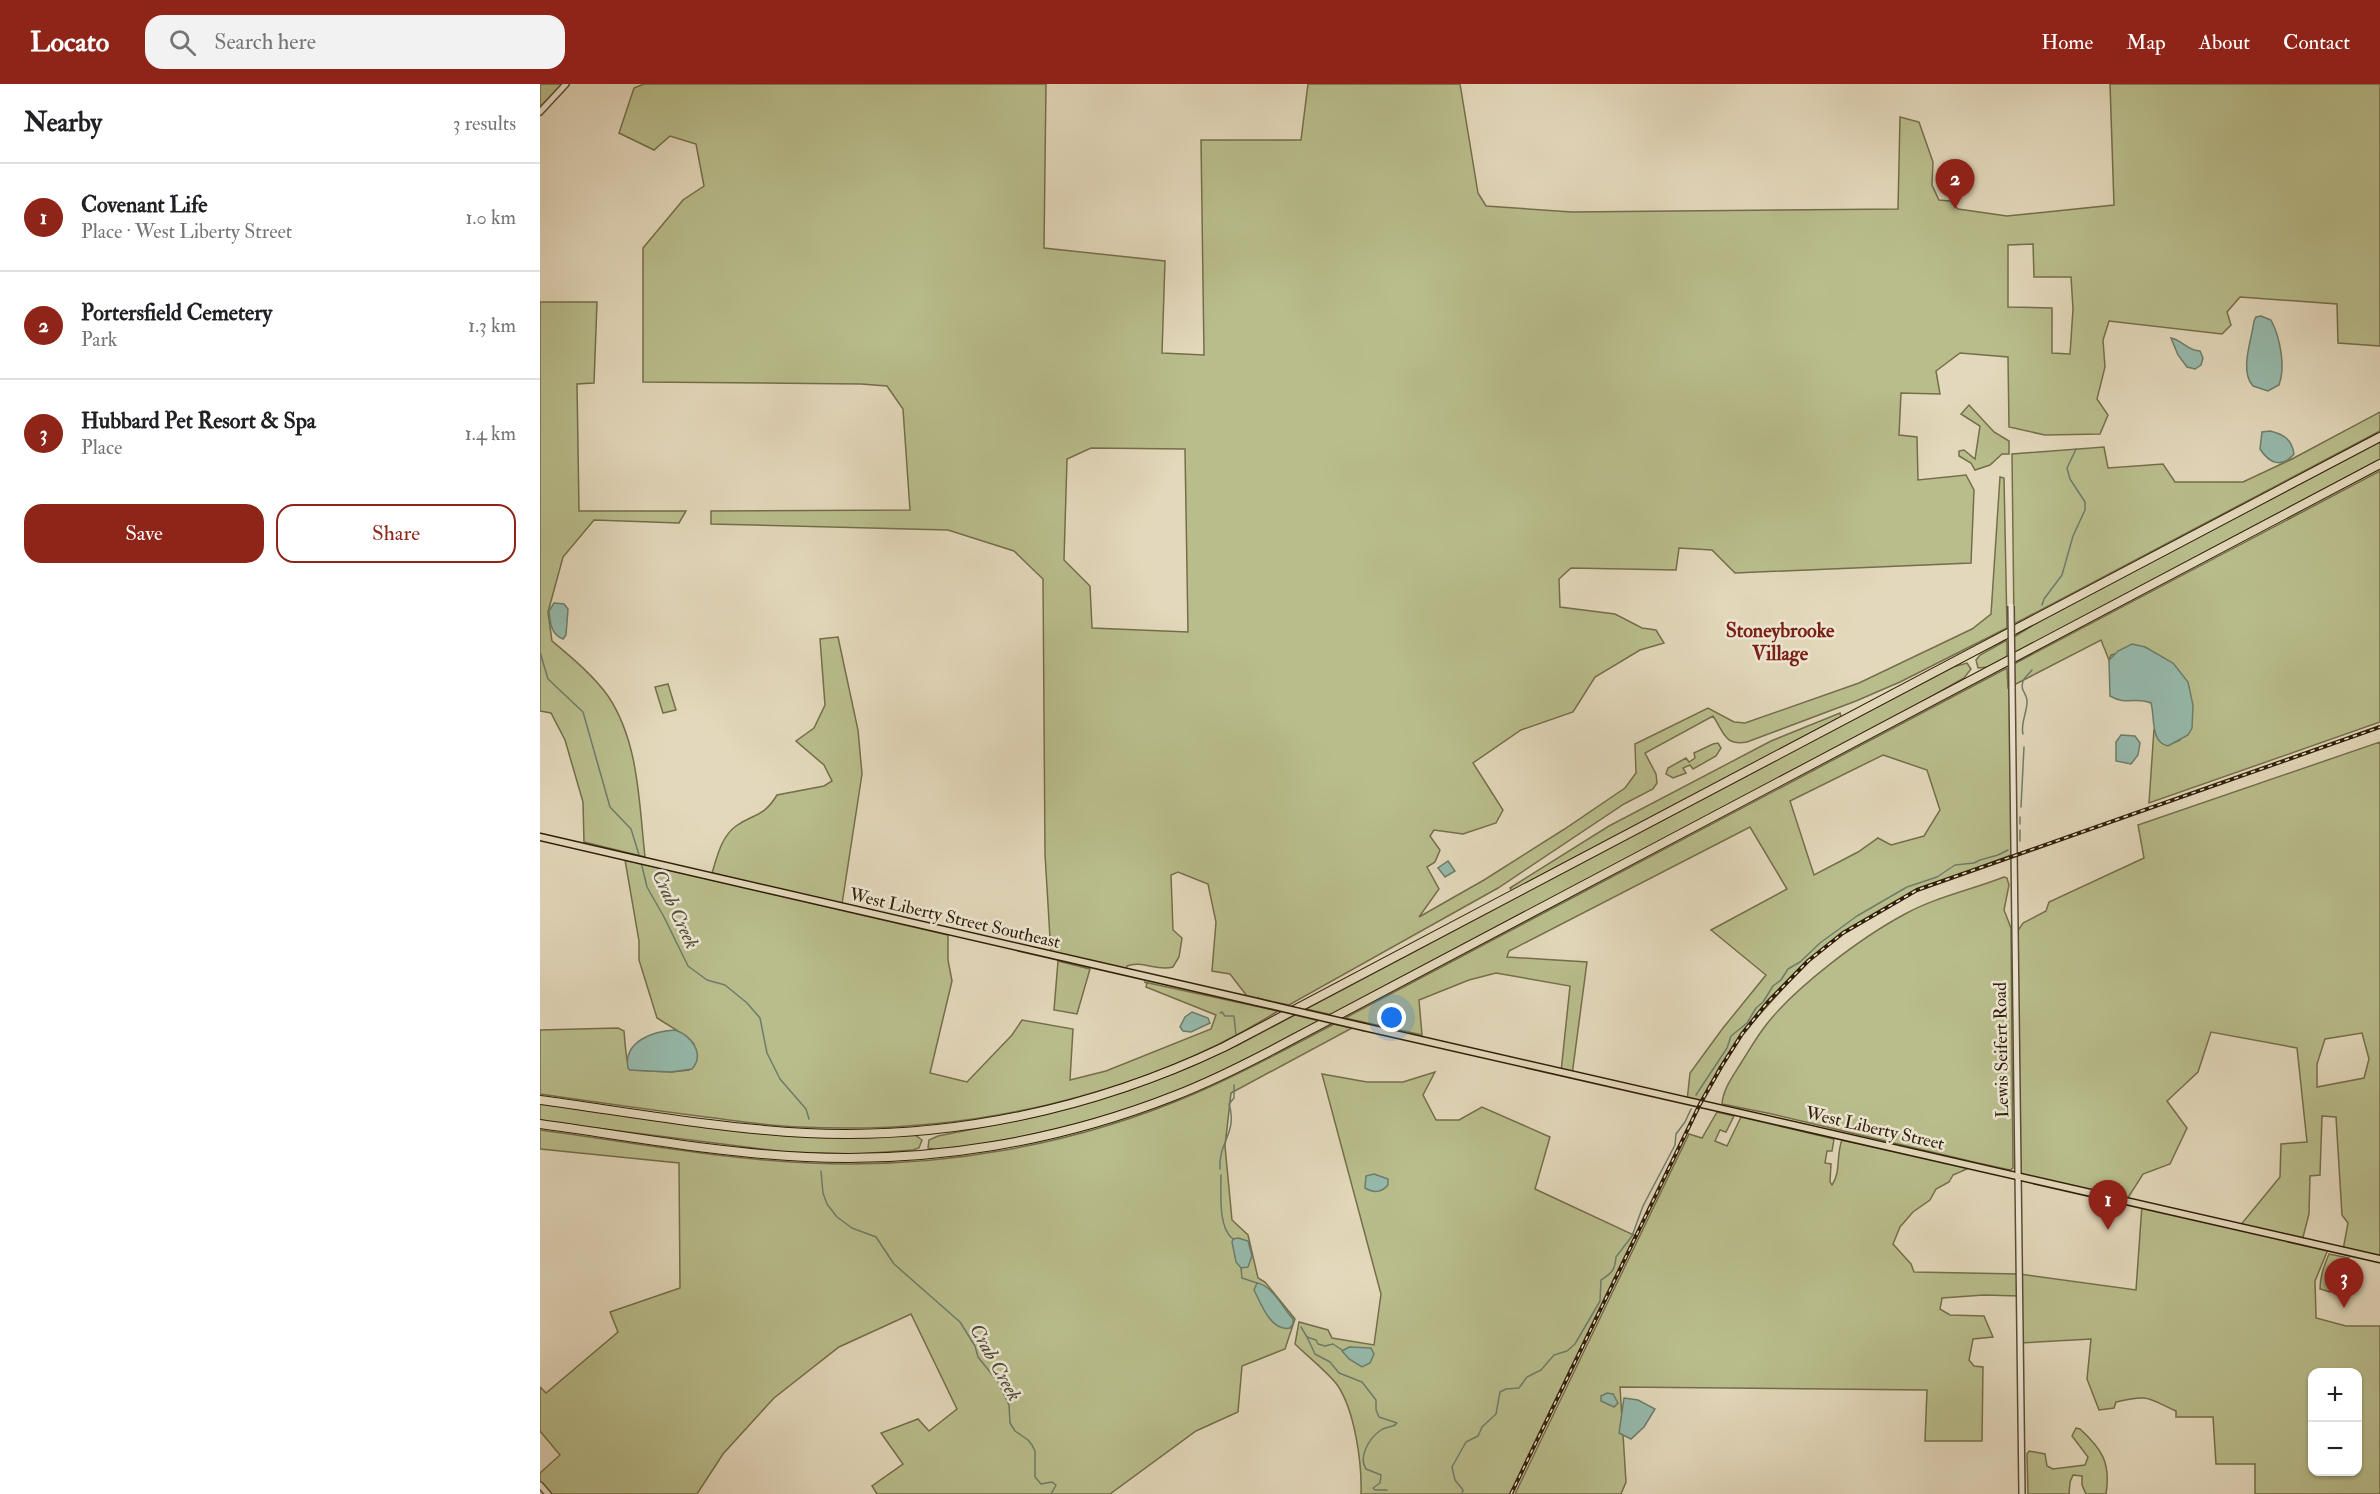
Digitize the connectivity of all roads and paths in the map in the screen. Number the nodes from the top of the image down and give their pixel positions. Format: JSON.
{"nodes":[{"id":1,"x":566,"y":84,"type":"edge"},
{"id":2,"x":540,"y":112,"type":"edge"},
{"id":3,"x":2380,"y":437,"type":"edge"},
{"id":4,"x":2380,"y":464,"type":"edge"},
{"id":5,"x":2011,"y":606,"type":"dead end"},
{"id":6,"x":540,"y":837,"type":"edge"},
{"id":7,"x":1364,"y":1027,"type":"joint"},
{"id":8,"x":540,"y":1100,"type":"edge"},
{"id":9,"x":540,"y":1124,"type":"edge"},
{"id":10,"x":2018,"y":1176,"type":"junction"},
{"id":11,"x":2380,"y":1259,"type":"edge"},
{"id":12,"x":540,"y":1485,"type":"edge"},
{"id":13,"x":548,"y":1494,"type":"edge"},
{"id":14,"x":2022,"y":1494,"type":"edge"}],
"edges":[{"from":1,"to":2,"type":"street"},
{"from":3,"to":8,"type":"highway"},
{"from":4,"to":9,"type":"highway"},
{"from":5,"to":10,"type":"street","name":"Lewis Seifert Road","bridge":true},
{"from":6,"to":7,"type":"main road","name":"West Liberty Street Southeast","bridge":true},
{"from":7,"to":10,"type":"main road","name":"West Liberty Street"},
{"from":10,"to":11,"type":"main road","name":"West Liberty Street"},
{"from":10,"to":14,"type":"street","name":"Lewis Seifert Road"},
{"from":12,"to":13,"type":"street"}]}
